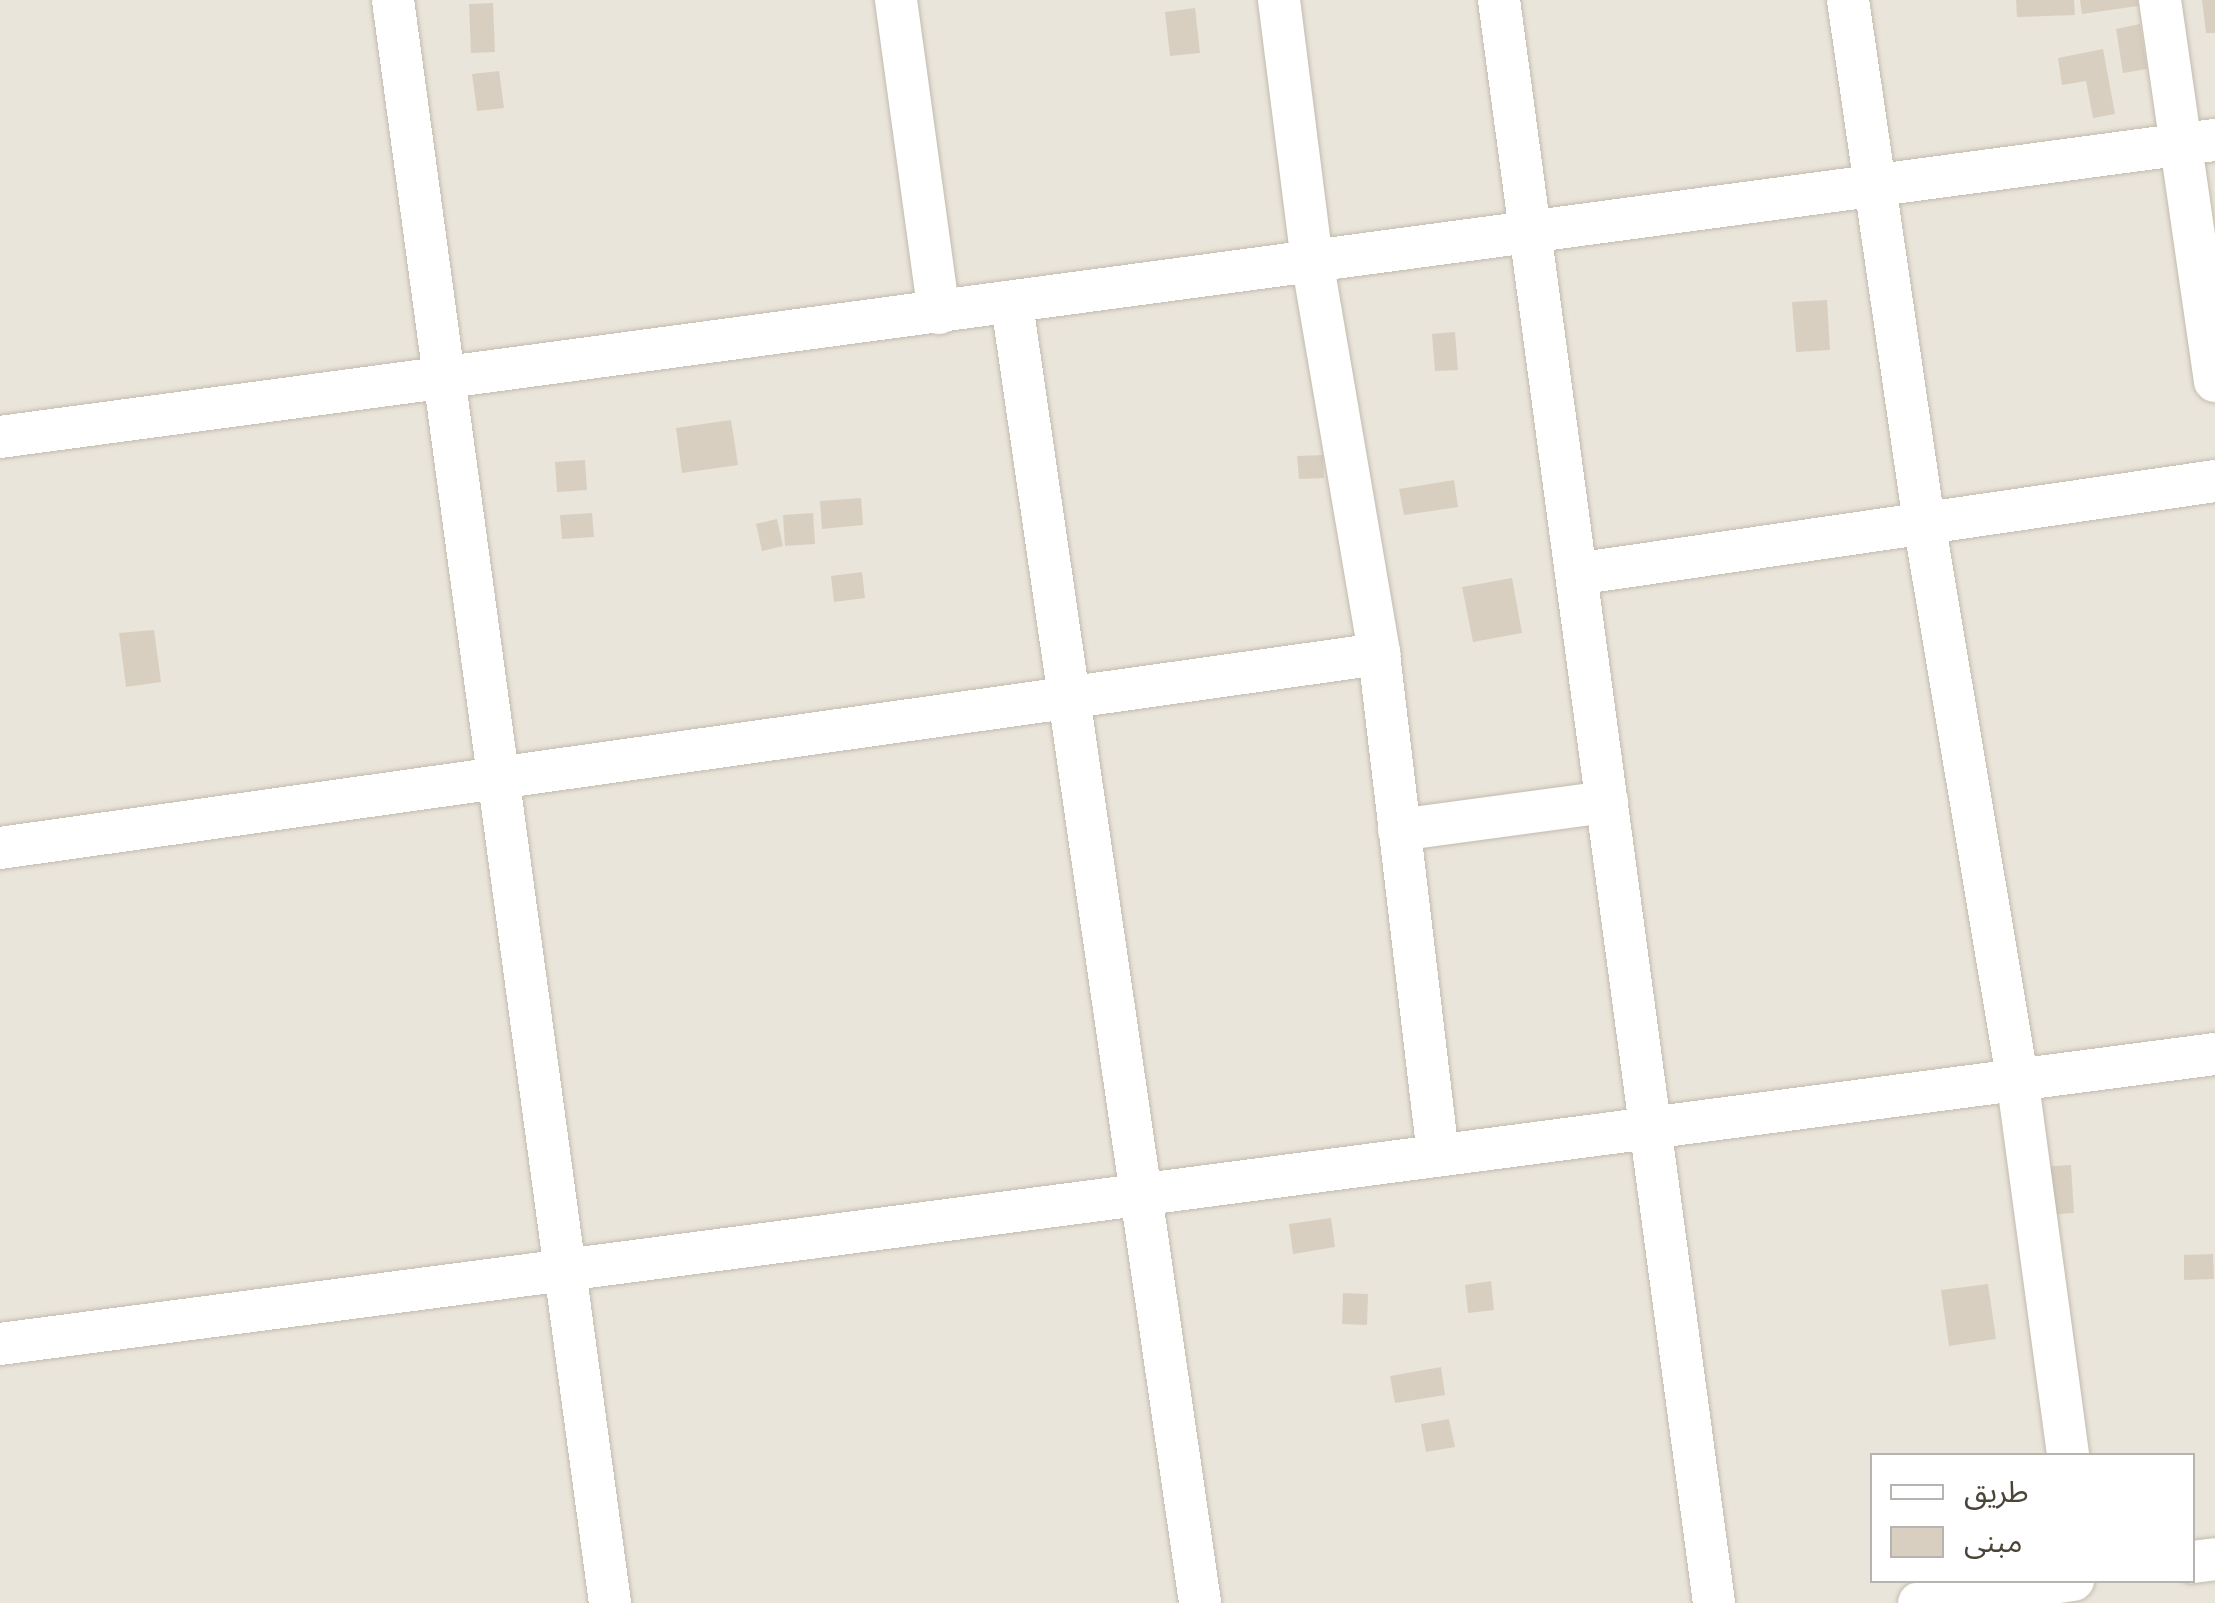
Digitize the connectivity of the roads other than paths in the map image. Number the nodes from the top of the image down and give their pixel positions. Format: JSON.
{"nodes":[{"id":1,"x":394,"y":0,"type":"edge"},
{"id":2,"x":896,"y":0,"type":"edge"},
{"id":3,"x":1279,"y":0,"type":"edge"},
{"id":4,"x":1499,"y":0,"type":"edge"},
{"id":5,"x":1848,"y":0,"type":"edge"},
{"id":6,"x":2160,"y":0,"type":"edge"},
{"id":7,"x":2197,"y":142,"type":"edge"},
{"id":8,"x":1872,"y":187,"type":"junction"},
{"id":9,"x":1532,"y":233,"type":"junction"},
{"id":10,"x":1312,"y":260,"type":"junction"},
{"id":11,"x":1012,"y":304,"type":"junction"},
{"id":12,"x":939,"y":313,"type":"junction"},
{"id":13,"x":445,"y":378,"type":"junction"},
{"id":14,"x":2215,"y":380,"type":"edge"},
{"id":15,"x":0,"y":437,"type":"edge"},
{"id":16,"x":2215,"y":480,"type":"edge"},
{"id":17,"x":1924,"y":522,"type":"junction"},
{"id":18,"x":1576,"y":574,"type":"junction"},
{"id":19,"x":1379,"y":654,"type":"junction"},
{"id":20,"x":1066,"y":697,"type":"junction"},
{"id":21,"x":498,"y":779,"type":"junction"},
{"id":22,"x":1607,"y":802,"type":"junction"},
{"id":23,"x":1399,"y":830,"type":"junction"},
{"id":24,"x":0,"y":848,"type":"edge"},
{"id":25,"x":2215,"y":1054,"type":"edge"},
{"id":26,"x":2017,"y":1076,"type":"junction"},
{"id":27,"x":1650,"y":1126,"type":"junction"},
{"id":28,"x":1438,"y":1156,"type":"junction"},
{"id":29,"x":1138,"y":1194,"type":"junction"},
{"id":30,"x":565,"y":1269,"type":"junction"},
{"id":31,"x":0,"y":1344,"type":"edge"},
{"id":32,"x":2068,"y":1453,"type":"edge"},
{"id":33,"x":2053,"y":1583,"type":"edge"},
{"id":34,"x":610,"y":1603,"type":"edge"},
{"id":35,"x":1200,"y":1603,"type":"edge"},
{"id":36,"x":1714,"y":1603,"type":"edge"},
{"id":37,"x":1919,"y":1603,"type":"edge"}],
"edges":[{"from":1,"to":13,"type":"street"},
{"from":2,"to":12,"type":"street"},
{"from":3,"to":10,"type":"street"},
{"from":4,"to":9,"type":"street"},
{"from":5,"to":8,"type":"street"},
{"from":6,"to":7,"type":"street"},
{"from":7,"to":8,"type":"street"},
{"from":7,"to":14,"type":"street"},
{"from":8,"to":9,"type":"street"},
{"from":8,"to":17,"type":"street"},
{"from":9,"to":10,"type":"street"},
{"from":9,"to":18,"type":"street"},
{"from":10,"to":11,"type":"street"},
{"from":10,"to":19,"type":"street"},
{"from":11,"to":12,"type":"street"},
{"from":11,"to":20,"type":"street"},
{"from":12,"to":13,"type":"street"},
{"from":13,"to":15,"type":"street"},
{"from":13,"to":21,"type":"street"},
{"from":16,"to":17,"type":"street"},
{"from":17,"to":18,"type":"street"},
{"from":17,"to":26,"type":"street"},
{"from":18,"to":22,"type":"street"},
{"from":19,"to":20,"type":"street"},
{"from":19,"to":23,"type":"street"},
{"from":20,"to":21,"type":"street"},
{"from":20,"to":29,"type":"street"},
{"from":21,"to":24,"type":"street"},
{"from":21,"to":30,"type":"street"},
{"from":22,"to":23,"type":"street"},
{"from":22,"to":27,"type":"street"},
{"from":23,"to":28,"type":"street"},
{"from":25,"to":26,"type":"street"},
{"from":26,"to":27,"type":"street"},
{"from":26,"to":32,"type":"street"},
{"from":27,"to":28,"type":"street"},
{"from":27,"to":36,"type":"street"},
{"from":28,"to":29,"type":"street"},
{"from":29,"to":30,"type":"street"},
{"from":29,"to":35,"type":"street"},
{"from":30,"to":31,"type":"street"},
{"from":30,"to":34,"type":"street"},
{"from":33,"to":37,"type":"street"}]}
